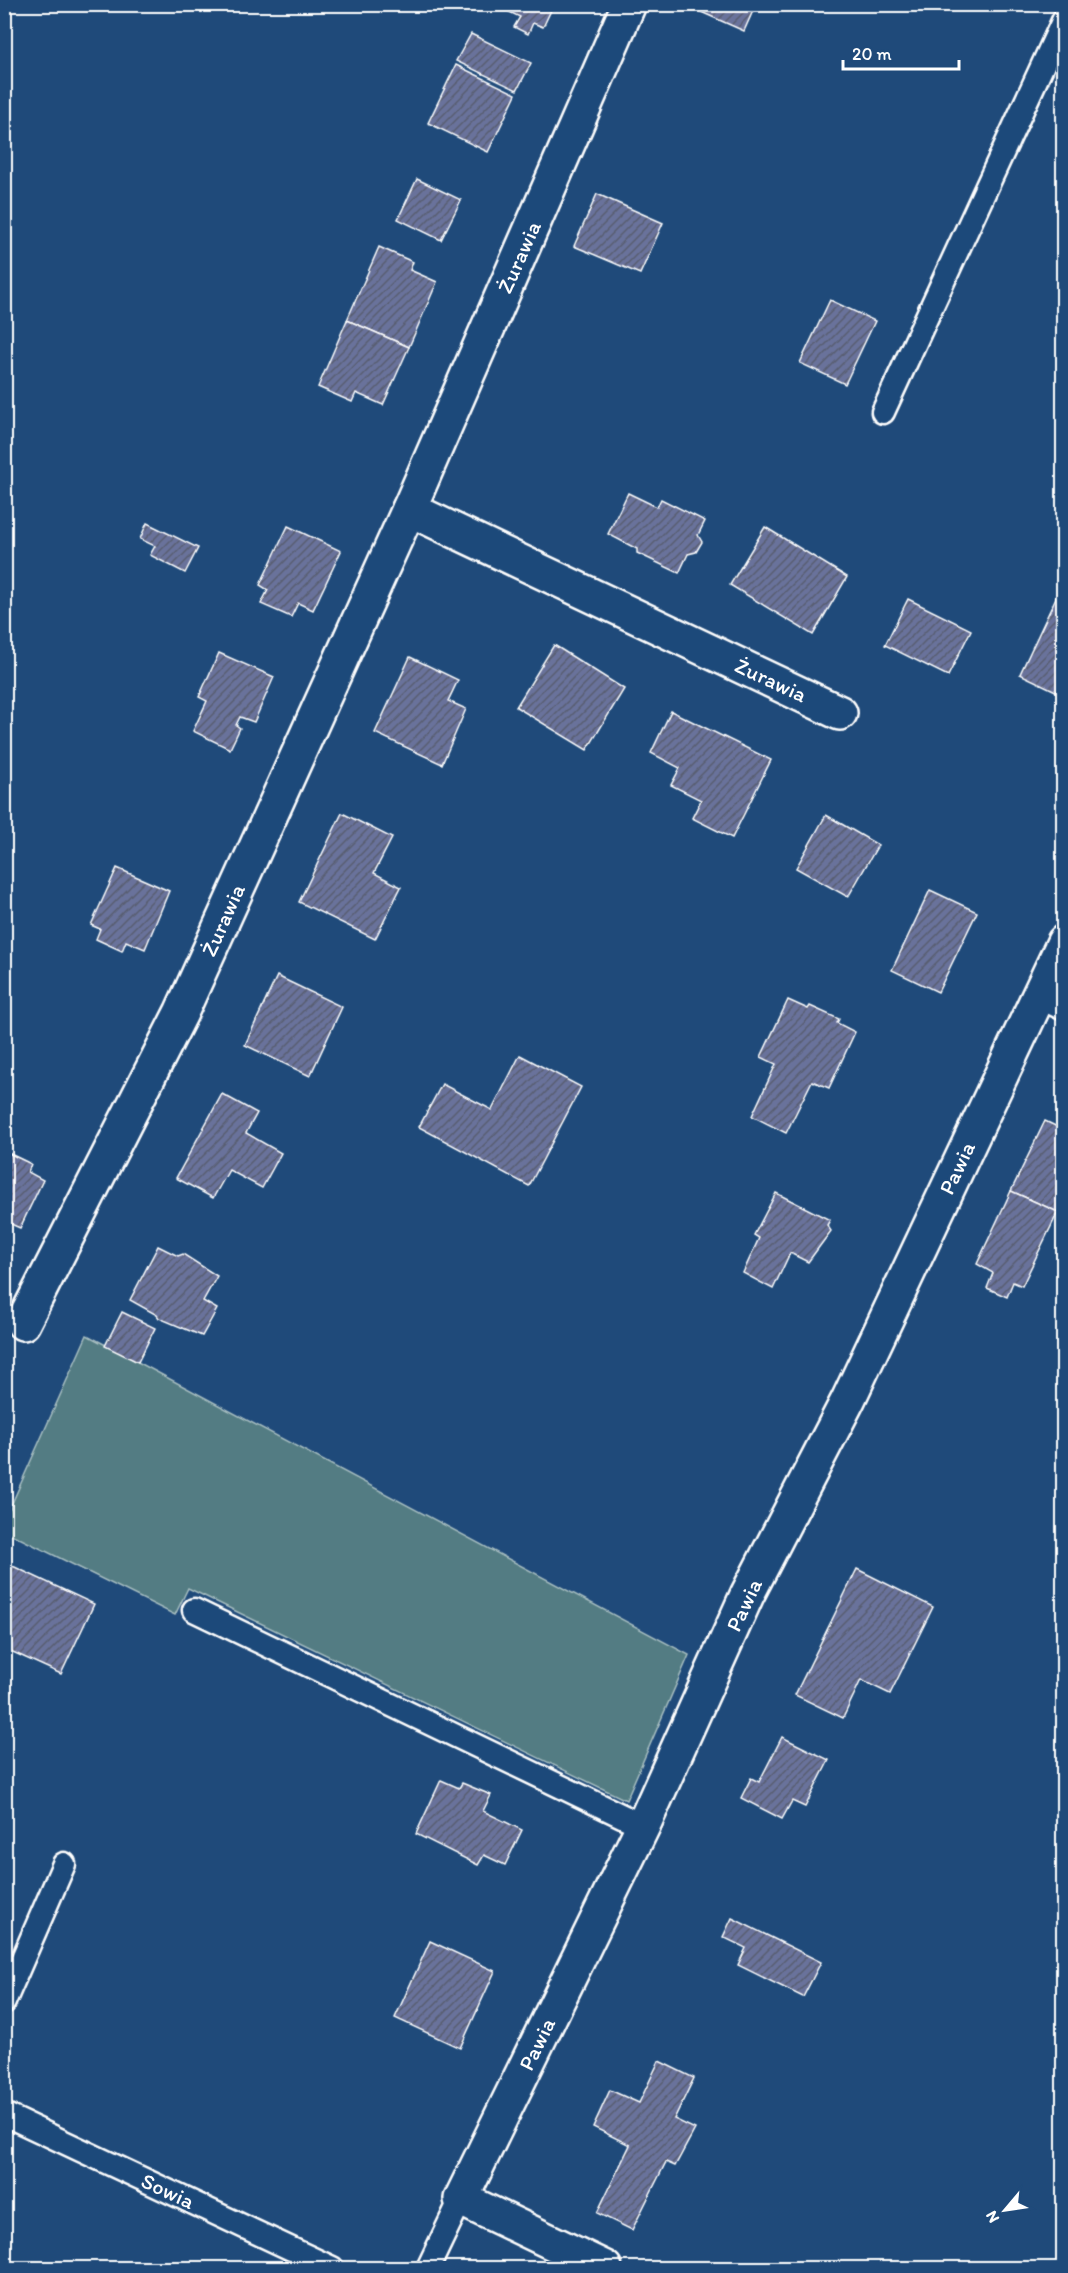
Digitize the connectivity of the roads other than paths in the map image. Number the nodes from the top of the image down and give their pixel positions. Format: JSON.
{"nodes":[{"id":1,"x":629,"y":4,"type":"edge"},
{"id":2,"x":1064,"y":19,"type":"edge"},
{"id":3,"x":883,"y":412,"type":"dead end"},
{"id":4,"x":409,"y":509,"type":"junction"},
{"id":5,"x":840,"y":713,"type":"dead end"},
{"id":6,"x":1064,"y":942,"type":"edge"},
{"id":7,"x":1050,"y":1003,"type":"edge"},
{"id":8,"x":23,"y":1323,"type":"dead end"},
{"id":9,"x":194,"y":1610,"type":"dead end"},
{"id":10,"x":643,"y":1826,"type":"junction"},
{"id":11,"x":64,"y":1864,"type":"dead end"},
{"id":12,"x":4,"y":2002,"type":"edge"},
{"id":13,"x":4,"y":2114,"type":"edge"},
{"id":14,"x":462,"y":2199,"type":"junction"},
{"id":15,"x":332,"y":2268,"type":"edge"},
{"id":16,"x":428,"y":2268,"type":"edge"},
{"id":17,"x":605,"y":2268,"type":"edge"}],
"edges":[{"from":1,"to":4,"type":"street","name":"Żurawia"},
{"from":2,"to":3,"type":"lane"},
{"from":4,"to":5,"type":"street","name":"Żurawia"},
{"from":4,"to":8,"type":"street","name":"Żurawia"},
{"from":6,"to":7,"type":"street","name":"Pawia"},
{"from":7,"to":10,"type":"street","name":"Pawia"},
{"from":9,"to":10,"type":"lane"},
{"from":10,"to":14,"type":"street","name":"Pawia"},
{"from":11,"to":12,"type":"lane"},
{"from":13,"to":15,"type":"lane","name":"Sowia"},
{"from":14,"to":16,"type":"lane","name":"Pawia"},
{"from":14,"to":17,"type":"street"}]}
